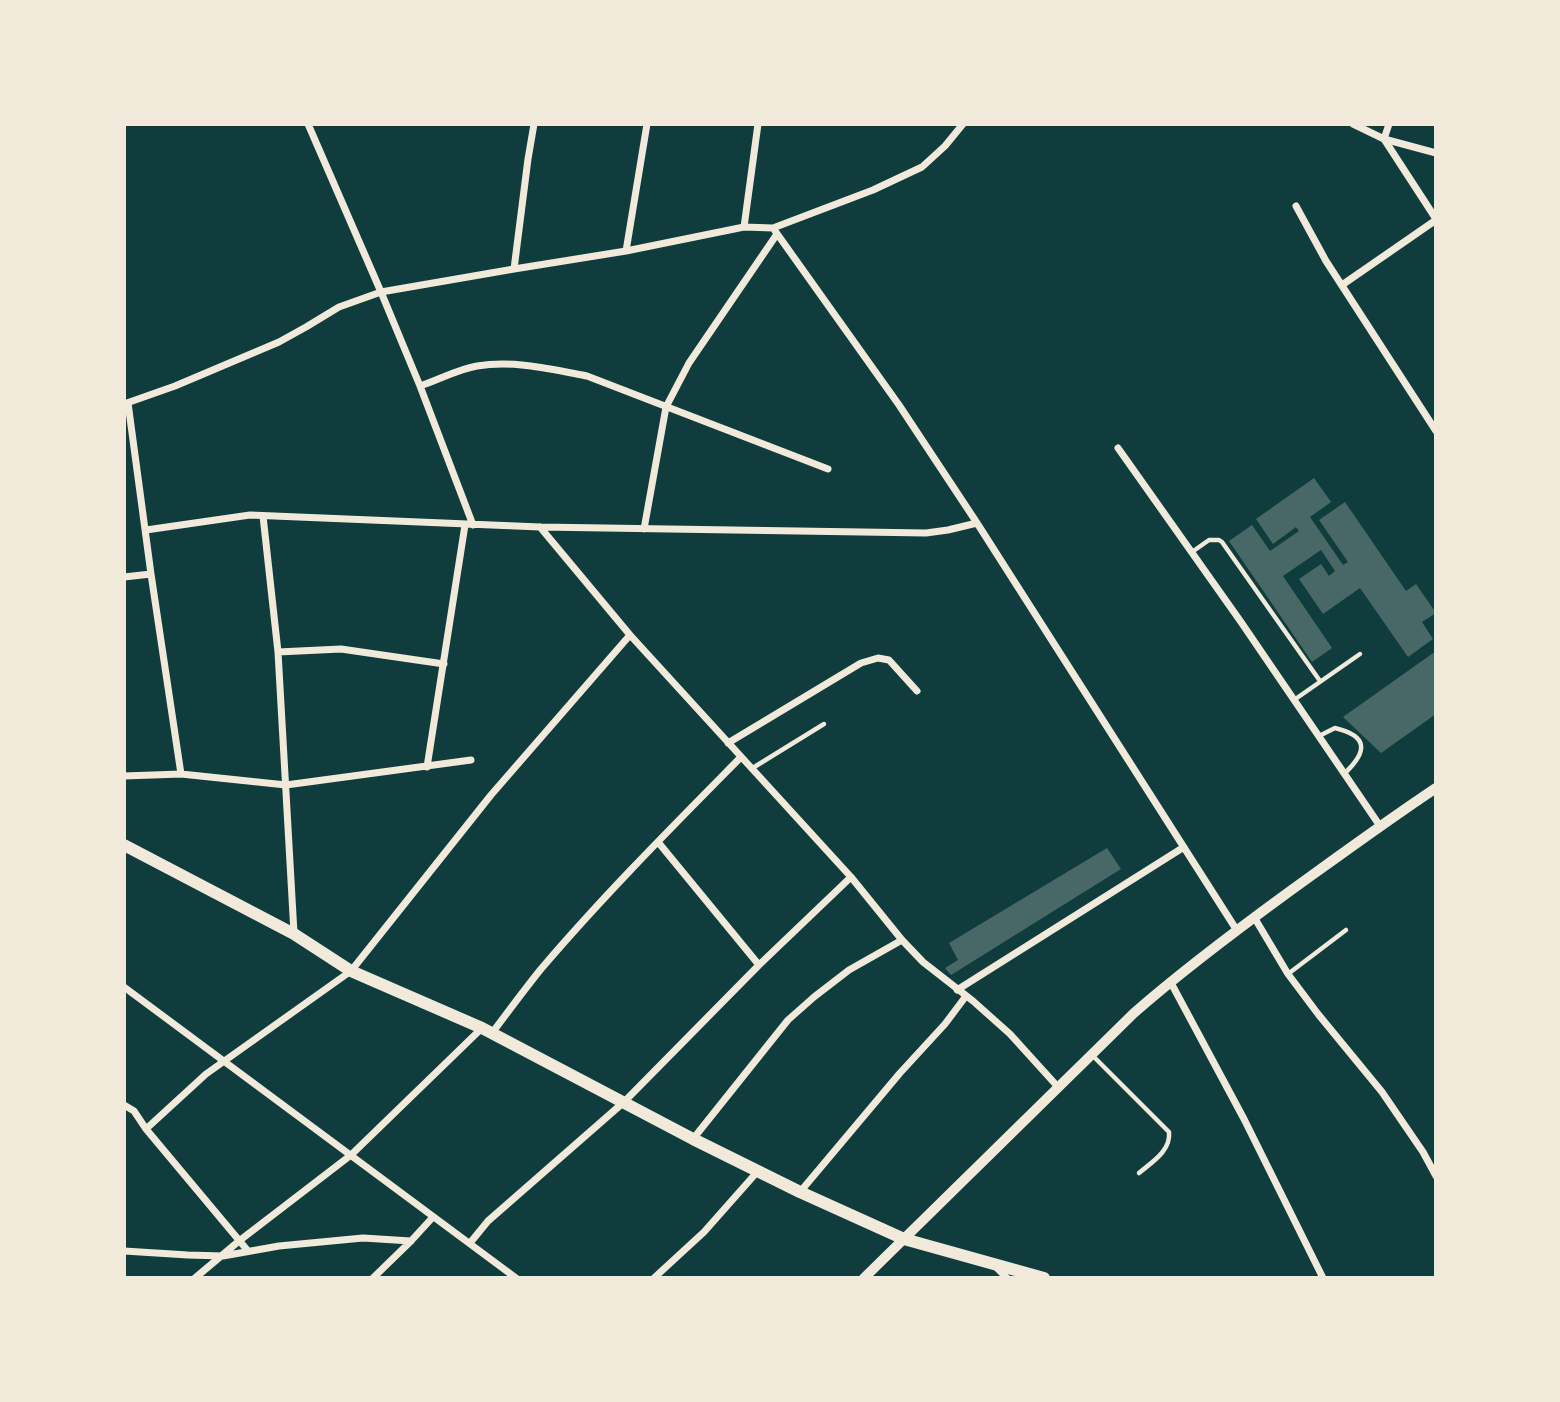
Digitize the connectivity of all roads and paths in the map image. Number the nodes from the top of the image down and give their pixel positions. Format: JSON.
{"nodes":[{"id":1,"x":308,"y":124,"type":"edge"},
{"id":2,"x":534,"y":124,"type":"edge"},
{"id":3,"x":647,"y":124,"type":"edge"},
{"id":4,"x":758,"y":124,"type":"edge"},
{"id":5,"x":963,"y":124,"type":"edge"},
{"id":6,"x":1353,"y":124,"type":"edge"},
{"id":7,"x":1389,"y":124,"type":"edge"},
{"id":8,"x":1384,"y":139,"type":"junction"},
{"id":9,"x":1436,"y":153,"type":"edge"},
{"id":10,"x":1296,"y":206,"type":"dead end"},
{"id":11,"x":1436,"y":220,"type":"edge"},
{"id":12,"x":744,"y":227,"type":"junction"},
{"id":13,"x":775,"y":231,"type":"junction"},
{"id":14,"x":626,"y":251,"type":"junction"},
{"id":15,"x":514,"y":269,"type":"junction"},
{"id":16,"x":1342,"y":285,"type":"junction"},
{"id":17,"x":382,"y":292,"type":"junction"},
{"id":18,"x":420,"y":386,"type":"junction"},
{"id":19,"x":126,"y":403,"type":"edge"},
{"id":20,"x":666,"y":407,"type":"junction"},
{"id":21,"x":1436,"y":430,"type":"edge"},
{"id":22,"x":1118,"y":448,"type":"dead end"},
{"id":23,"x":828,"y":469,"type":"dead end"},
{"id":24,"x":263,"y":516,"type":"junction"},
{"id":25,"x":977,"y":523,"type":"junction"},
{"id":26,"x":469,"y":525,"type":"junction"},
{"id":27,"x":540,"y":527,"type":"junction"},
{"id":28,"x":644,"y":529,"type":"junction"},
{"id":29,"x":146,"y":530,"type":"junction"},
{"id":30,"x":1192,"y":552,"type":"junction"},
{"id":31,"x":151,"y":574,"type":"junction"},
{"id":32,"x":124,"y":577,"type":"edge"},
{"id":33,"x":630,"y":635,"type":"junction"},
{"id":34,"x":278,"y":652,"type":"junction"},
{"id":35,"x":1360,"y":654,"type":"dead end"},
{"id":36,"x":444,"y":664,"type":"junction"},
{"id":37,"x":1320,"y":681,"type":"junction"},
{"id":38,"x":916,"y":691,"type":"dead end"},
{"id":39,"x":1294,"y":700,"type":"junction"},
{"id":40,"x":824,"y":724,"type":"dead end"},
{"id":41,"x":1319,"y":736,"type":"junction"},
{"id":42,"x":728,"y":743,"type":"junction"},
{"id":43,"x":741,"y":757,"type":"junction"},
{"id":44,"x":471,"y":760,"type":"dead end"},
{"id":45,"x":427,"y":767,"type":"junction"},
{"id":46,"x":751,"y":769,"type":"junction"},
{"id":47,"x":181,"y":774,"type":"junction"},
{"id":48,"x":1345,"y":774,"type":"junction"},
{"id":49,"x":124,"y":776,"type":"edge"},
{"id":50,"x":286,"y":785,"type":"junction"},
{"id":51,"x":1436,"y":788,"type":"edge"},
{"id":52,"x":1380,"y":825,"type":"junction"},
{"id":53,"x":658,"y":842,"type":"junction"},
{"id":54,"x":124,"y":845,"type":"edge"},
{"id":55,"x":1184,"y":847,"type":"junction"},
{"id":56,"x":851,"y":877,"type":"junction"},
{"id":57,"x":1254,"y":917,"type":"junction"},
{"id":58,"x":1236,"y":929,"type":"junction"},
{"id":59,"x":1346,"y":930,"type":"dead end"},
{"id":60,"x":294,"y":934,"type":"junction"},
{"id":61,"x":902,"y":940,"type":"junction"},
{"id":62,"x":760,"y":965,"type":"junction"},
{"id":63,"x":351,"y":971,"type":"junction"},
{"id":64,"x":1288,"y":974,"type":"junction"},
{"id":65,"x":1170,"y":981,"type":"junction"},
{"id":66,"x":124,"y":986,"type":"edge"},
{"id":67,"x":957,"y":990,"type":"junction"},
{"id":68,"x":966,"y":996,"type":"junction"},
{"id":69,"x":487,"y":1031,"type":"junction"},
{"id":70,"x":1092,"y":1055,"type":"junction"},
{"id":71,"x":224,"y":1061,"type":"junction"},
{"id":72,"x":1058,"y":1087,"type":"junction"},
{"id":73,"x":624,"y":1102,"type":"junction"},
{"id":74,"x":124,"y":1105,"type":"edge"},
{"id":75,"x":146,"y":1129,"type":"junction"},
{"id":76,"x":693,"y":1139,"type":"junction"},
{"id":77,"x":351,"y":1154,"type":"junction"},
{"id":78,"x":759,"y":1171,"type":"junction"},
{"id":79,"x":1139,"y":1173,"type":"dead end"},
{"id":80,"x":1436,"y":1176,"type":"edge"},
{"id":81,"x":800,"y":1192,"type":"junction"},
{"id":82,"x":433,"y":1217,"type":"junction"},
{"id":83,"x":904,"y":1239,"type":"junction"},
{"id":84,"x":239,"y":1241,"type":"junction"},
{"id":85,"x":411,"y":1241,"type":"junction"},
{"id":86,"x":470,"y":1242,"type":"junction"},
{"id":87,"x":124,"y":1251,"type":"edge"},
{"id":88,"x":248,"y":1251,"type":"junction"},
{"id":89,"x":223,"y":1256,"type":"junction"},
{"id":90,"x":995,"y":1265,"type":"junction"},
{"id":91,"x":504,"y":1275,"type":"edge"},
{"id":92,"x":195,"y":1278,"type":"edge"},
{"id":93,"x":373,"y":1278,"type":"edge"},
{"id":94,"x":516,"y":1278,"type":"edge"},
{"id":95,"x":654,"y":1278,"type":"edge"},
{"id":96,"x":864,"y":1278,"type":"edge"},
{"id":97,"x":1007,"y":1278,"type":"edge"},
{"id":98,"x":1044,"y":1278,"type":"edge"},
{"id":99,"x":1323,"y":1278,"type":"edge"}],
"edges":[{"from":1,"to":17,"type":"street"},
{"from":2,"to":15,"type":"street"},
{"from":3,"to":14,"type":"street"},
{"from":4,"to":12,"type":"street"},
{"from":5,"to":13,"type":"street"},
{"from":6,"to":8,"type":"street"},
{"from":7,"to":8,"type":"street"},
{"from":8,"to":9,"type":"street"},
{"from":8,"to":11,"type":"street"},
{"from":10,"to":16,"type":"street"},
{"from":11,"to":16,"type":"street"},
{"from":12,"to":13,"type":"street"},
{"from":12,"to":14,"type":"street"},
{"from":13,"to":20,"type":"street"},
{"from":13,"to":25,"type":"street"},
{"from":14,"to":15,"type":"street"},
{"from":15,"to":17,"type":"street"},
{"from":16,"to":21,"type":"street"},
{"from":17,"to":18,"type":"street"},
{"from":17,"to":19,"type":"street"},
{"from":18,"to":20,"type":"street"},
{"from":18,"to":26,"type":"street"},
{"from":19,"to":29,"type":"street"},
{"from":20,"to":23,"type":"street"},
{"from":20,"to":28,"type":"street"},
{"from":22,"to":30,"type":"street"},
{"from":24,"to":26,"type":"street"},
{"from":24,"to":29,"type":"street"},
{"from":24,"to":34,"type":"street"},
{"from":25,"to":28,"type":"street"},
{"from":25,"to":55,"type":"street"},
{"from":26,"to":27,"type":"street"},
{"from":26,"to":36,"type":"street"},
{"from":27,"to":28,"type":"street"},
{"from":27,"to":33,"type":"street"},
{"from":29,"to":31,"type":"street"},
{"from":30,"to":37,"type":"lane"},
{"from":30,"to":39,"type":"street"},
{"from":31,"to":32,"type":"street"},
{"from":31,"to":47,"type":"street"},
{"from":33,"to":42,"type":"street"},
{"from":33,"to":63,"type":"street"},
{"from":34,"to":36,"type":"street"},
{"from":34,"to":50,"type":"street"},
{"from":35,"to":37,"type":"lane"},
{"from":36,"to":45,"type":"street"},
{"from":37,"to":39,"type":"lane"},
{"from":38,"to":42,"type":"street"},
{"from":39,"to":41,"type":"street"},
{"from":40,"to":46,"type":"lane"},
{"from":41,"to":48,"type":"street"},
{"from":41,"to":48,"type":"lane"},
{"from":42,"to":43,"type":"street"},
{"from":43,"to":46,"type":"street"},
{"from":43,"to":53,"type":"street"},
{"from":44,"to":45,"type":"street"},
{"from":45,"to":50,"type":"street"},
{"from":46,"to":56,"type":"street"},
{"from":47,"to":49,"type":"street"},
{"from":47,"to":50,"type":"street"},
{"from":48,"to":52,"type":"street"},
{"from":50,"to":60,"type":"street"},
{"from":51,"to":52,"type":"street"},
{"from":52,"to":57,"type":"street"},
{"from":53,"to":62,"type":"street"},
{"from":53,"to":69,"type":"street"},
{"from":54,"to":60,"type":"main road"},
{"from":55,"to":58,"type":"street"},
{"from":55,"to":67,"type":"street"},
{"from":56,"to":61,"type":"street"},
{"from":56,"to":62,"type":"street"},
{"from":57,"to":58,"type":"street"},
{"from":57,"to":64,"type":"street"},
{"from":58,"to":65,"type":"street"},
{"from":59,"to":64,"type":"lane"},
{"from":60,"to":63,"type":"main road"},
{"from":61,"to":67,"type":"street"},
{"from":61,"to":76,"type":"street"},
{"from":62,"to":73,"type":"street"},
{"from":63,"to":69,"type":"main road"},
{"from":63,"to":71,"type":"street"},
{"from":64,"to":80,"type":"street"},
{"from":65,"to":70,"type":"street"},
{"from":65,"to":99,"type":"street"},
{"from":66,"to":71,"type":"street"},
{"from":67,"to":68,"type":"street"},
{"from":68,"to":72,"type":"street"},
{"from":68,"to":81,"type":"street"},
{"from":69,"to":73,"type":"main road"},
{"from":69,"to":77,"type":"street"},
{"from":70,"to":72,"type":"street"},
{"from":70,"to":79,"type":"lane"},
{"from":71,"to":75,"type":"street"},
{"from":71,"to":77,"type":"street"},
{"from":72,"to":83,"type":"street"},
{"from":73,"to":76,"type":"main road"},
{"from":73,"to":86,"type":"street"},
{"from":74,"to":75,"type":"street"},
{"from":75,"to":84,"type":"street"},
{"from":76,"to":78,"type":"main road"},
{"from":77,"to":82,"type":"street"},
{"from":77,"to":84,"type":"street"},
{"from":78,"to":81,"type":"main road"},
{"from":78,"to":95,"type":"street"},
{"from":81,"to":83,"type":"main road"},
{"from":82,"to":85,"type":"street"},
{"from":82,"to":86,"type":"street"},
{"from":83,"to":90,"type":"main road"},
{"from":83,"to":96,"type":"street"},
{"from":84,"to":88,"type":"street"},
{"from":84,"to":89,"type":"street"},
{"from":85,"to":88,"type":"street"},
{"from":85,"to":93,"type":"street"},
{"from":86,"to":91,"type":"street"},
{"from":87,"to":89,"type":"street"},
{"from":88,"to":89,"type":"street"},
{"from":89,"to":92,"type":"street"},
{"from":90,"to":97,"type":"street"},
{"from":90,"to":98,"type":"main road"},
{"from":91,"to":94,"type":"street"}]}
